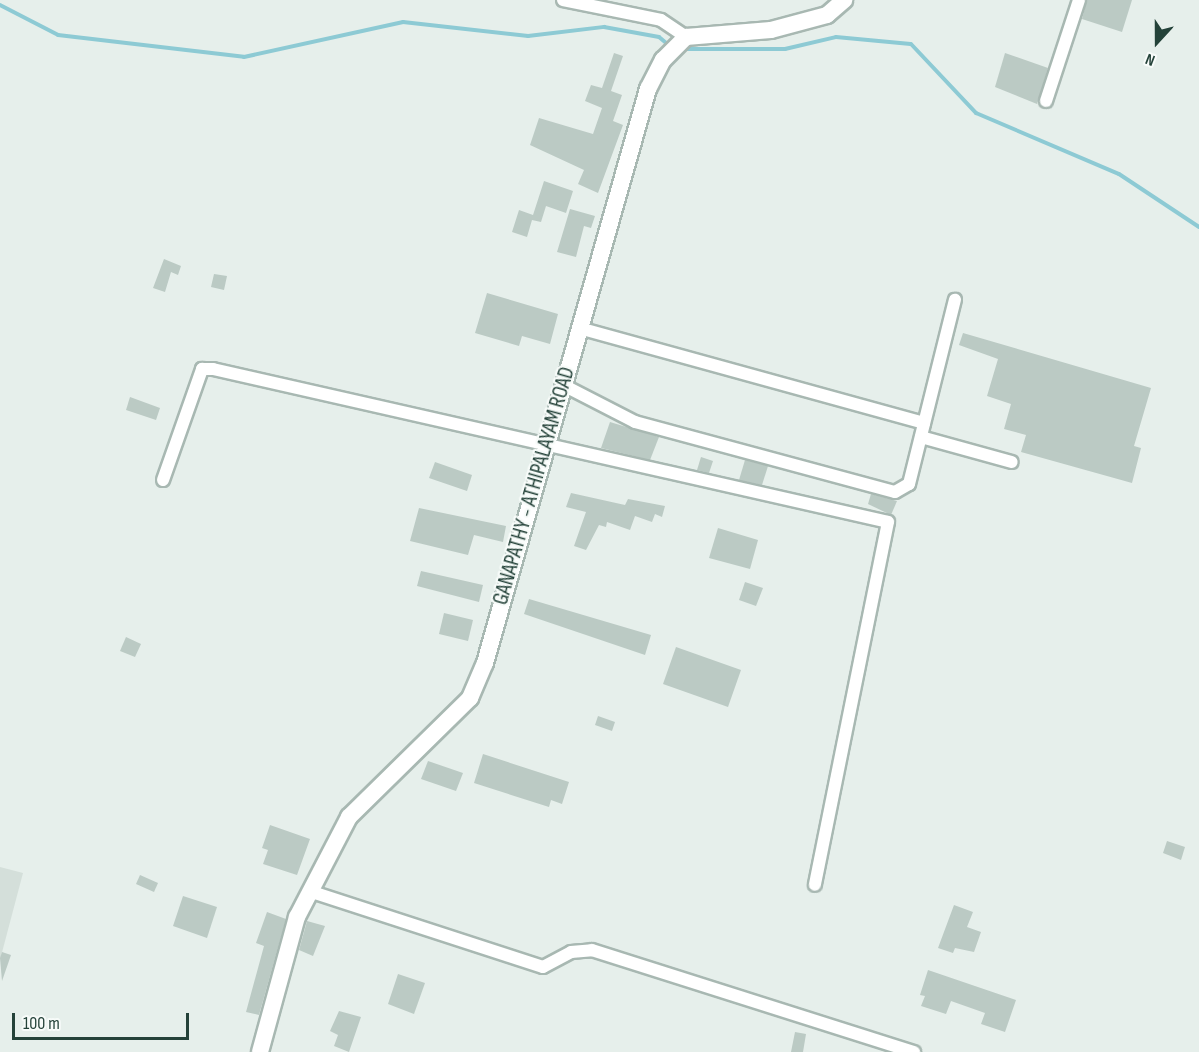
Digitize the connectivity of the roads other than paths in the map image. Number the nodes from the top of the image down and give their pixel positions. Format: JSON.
{"nodes":[{"id":1,"x":563,"y":0,"type":"edge"},
{"id":2,"x":844,"y":0,"type":"edge"},
{"id":3,"x":1079,"y":0,"type":"edge"},
{"id":4,"x":686,"y":37,"type":"junction"},
{"id":5,"x":1046,"y":102,"type":"dead end"},
{"id":6,"x":955,"y":300,"type":"dead end"},
{"id":7,"x":579,"y":328,"type":"junction"},
{"id":8,"x":562,"y":385,"type":"junction"},
{"id":9,"x":924,"y":423,"type":"junction"},
{"id":10,"x":921,"y":437,"type":"junction"},
{"id":11,"x":546,"y":445,"type":"junction"},
{"id":12,"x":1012,"y":462,"type":"dead end"},
{"id":13,"x":163,"y":480,"type":"dead end"},
{"id":14,"x":815,"y":885,"type":"dead end"},
{"id":15,"x":309,"y":891,"type":"junction"},
{"id":16,"x":260,"y":1052,"type":"edge"},
{"id":17,"x":914,"y":1052,"type":"edge"}],
"edges":[{"from":1,"to":4,"type":"street"},
{"from":2,"to":4,"type":"main road"},
{"from":3,"to":5,"type":"street"},
{"from":4,"to":7,"type":"main road","name":"GANAPATHY - ATHIPALAYAM ROAD"},
{"from":6,"to":9,"type":"street"},
{"from":7,"to":8,"type":"main road","name":"GANAPATHY - ATHIPALAYAM ROAD"},
{"from":7,"to":9,"type":"street"},
{"from":8,"to":10,"type":"street"},
{"from":8,"to":11,"type":"main road","name":"GANAPATHY - ATHIPALAYAM ROAD"},
{"from":9,"to":10,"type":"street"},
{"from":10,"to":12,"type":"street"},
{"from":11,"to":13,"type":"street"},
{"from":11,"to":14,"type":"street"},
{"from":11,"to":15,"type":"main road","name":"GANAPATHY - ATHIPALAYAM ROAD"},
{"from":15,"to":16,"type":"main road","name":"GANAPATHY - ATHIPALAYAM ROAD"},
{"from":15,"to":17,"type":"street"}]}
